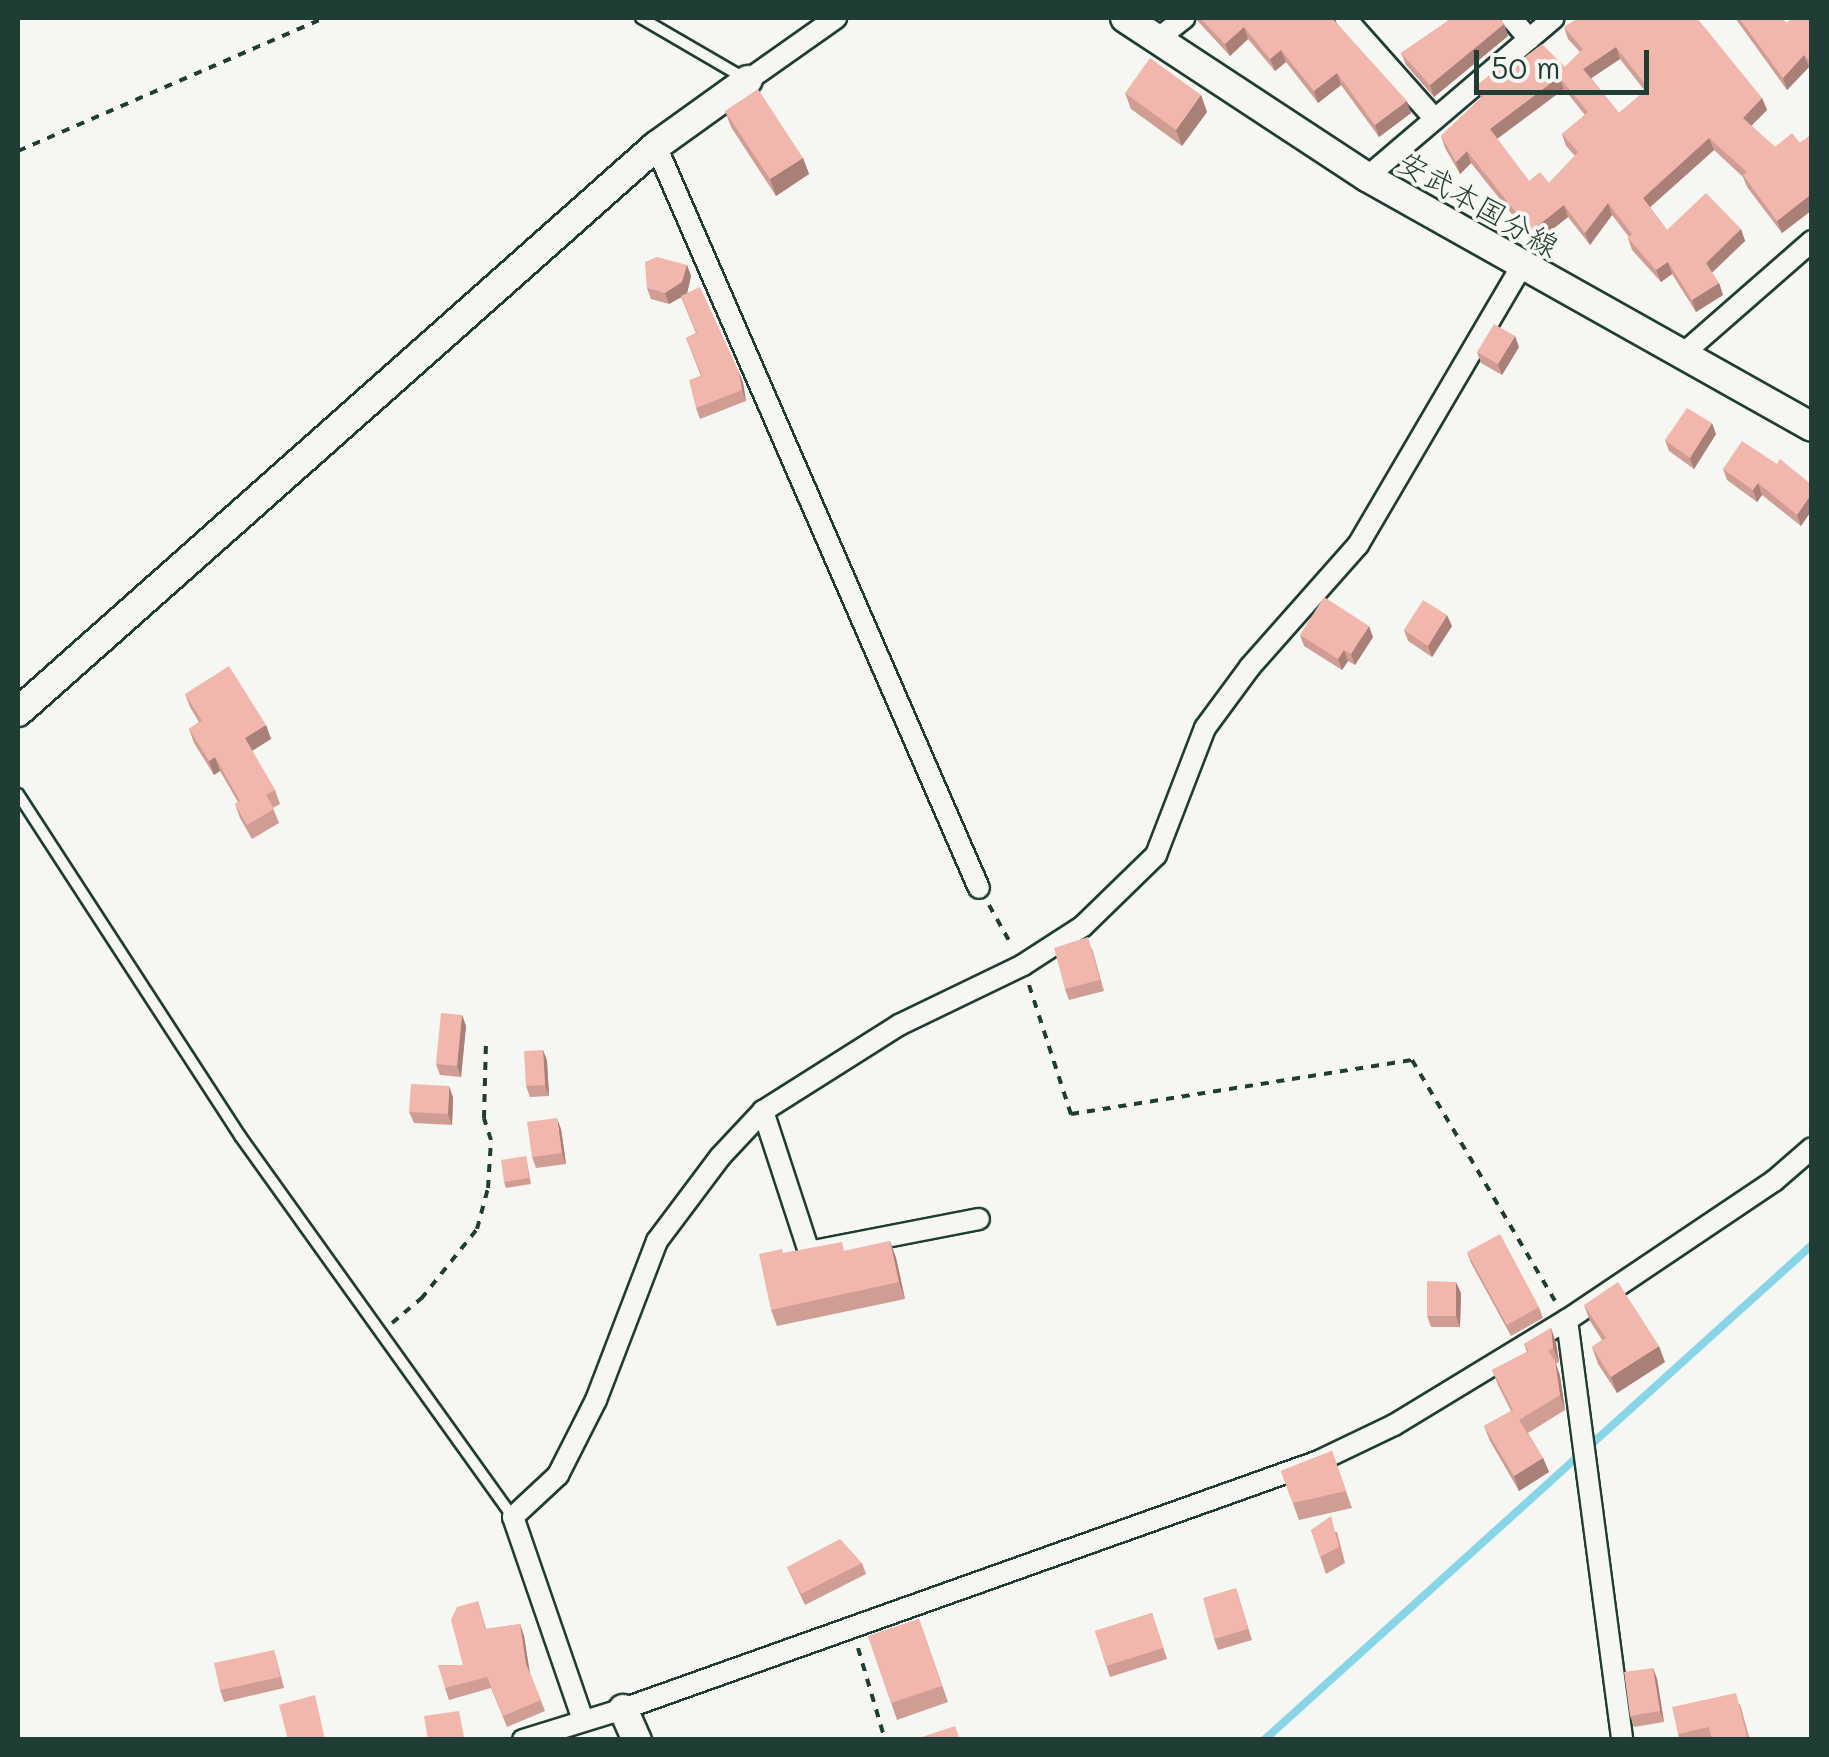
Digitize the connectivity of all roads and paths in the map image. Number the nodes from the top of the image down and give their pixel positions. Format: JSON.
{"nodes":[{"id":1,"x":324,"y":18,"type":"edge"},
{"id":2,"x":641,"y":18,"type":"edge"},
{"id":3,"x":836,"y":18,"type":"edge"},
{"id":4,"x":1125,"y":18,"type":"edge"},
{"id":5,"x":1184,"y":18,"type":"edge"},
{"id":6,"x":1345,"y":18,"type":"edge"},
{"id":7,"x":1511,"y":18,"type":"edge"},
{"id":8,"x":1554,"y":18,"type":"edge"},
{"id":9,"x":1160,"y":37,"type":"junction"},
{"id":10,"x":1529,"y":38,"type":"junction"},
{"id":11,"x":748,"y":80,"type":"junction"},
{"id":12,"x":1435,"y":119,"type":"junction"},
{"id":13,"x":656,"y":146,"type":"junction"},
{"id":14,"x":18,"y":150,"type":"edge"},
{"id":15,"x":1367,"y":177,"type":"junction"},
{"id":16,"x":1812,"y":240,"type":"edge"},
{"id":17,"x":1522,"y":266,"type":"junction"},
{"id":18,"x":1684,"y":353,"type":"junction"},
{"id":19,"x":1812,"y":427,"type":"edge"},
{"id":20,"x":18,"y":712,"type":"edge"},
{"id":21,"x":18,"y":794,"type":"edge"},
{"id":22,"x":979,"y":888,"type":"joint"},
{"id":23,"x":1023,"y":964,"type":"junction"},
{"id":24,"x":486,"y":1039,"type":"dead end"},
{"id":25,"x":763,"y":1112,"type":"junction"},
{"id":26,"x":1812,"y":1148,"type":"edge"},
{"id":27,"x":978,"y":1220,"type":"dead end"},
{"id":28,"x":1567,"y":1320,"type":"junction"},
{"id":29,"x":380,"y":1334,"type":"junction"},
{"id":30,"x":513,"y":1517,"type":"junction"},
{"id":31,"x":850,"y":1625,"type":"junction"},
{"id":32,"x":623,"y":1710,"type":"junction"},
{"id":33,"x":582,"y":1720,"type":"junction"},
{"id":34,"x":523,"y":1740,"type":"edge"},
{"id":35,"x":637,"y":1740,"type":"edge"},
{"id":36,"x":885,"y":1740,"type":"edge"},
{"id":37,"x":1622,"y":1740,"type":"edge"}],
"edges":[{"from":1,"to":14,"type":"path"},
{"from":2,"to":11,"type":"lane"},
{"from":3,"to":11,"type":"street"},
{"from":4,"to":9,"type":"street","name":"安武本国分線"},
{"from":5,"to":9,"type":"street"},
{"from":6,"to":12,"type":"street"},
{"from":7,"to":10,"type":"street"},
{"from":8,"to":10,"type":"street"},
{"from":9,"to":15,"type":"street","name":"安武本国分線"},
{"from":10,"to":12,"type":"street"},
{"from":11,"to":13,"type":"street"},
{"from":12,"to":15,"type":"street"},
{"from":13,"to":20,"type":"street"},
{"from":13,"to":22,"type":"street"},
{"from":15,"to":17,"type":"street","name":"安武本国分線"},
{"from":16,"to":18,"type":"street"},
{"from":17,"to":18,"type":"street","name":"安武本国分線"},
{"from":17,"to":23,"type":"street"},
{"from":18,"to":19,"type":"street","name":"安武本国分線"},
{"from":21,"to":29,"type":"lane"},
{"from":22,"to":23,"type":"path"},
{"from":23,"to":25,"type":"street"},
{"from":23,"to":28,"type":"path"},
{"from":24,"to":29,"type":"path"},
{"from":25,"to":27,"type":"street"},
{"from":25,"to":30,"type":"street"},
{"from":26,"to":28,"type":"street"},
{"from":28,"to":31,"type":"street"},
{"from":28,"to":37,"type":"street"},
{"from":29,"to":30,"type":"lane"},
{"from":30,"to":33,"type":"street"},
{"from":31,"to":32,"type":"street"},
{"from":31,"to":36,"type":"path"},
{"from":32,"to":33,"type":"street"},
{"from":32,"to":35,"type":"street"},
{"from":33,"to":34,"type":"street"}]}
